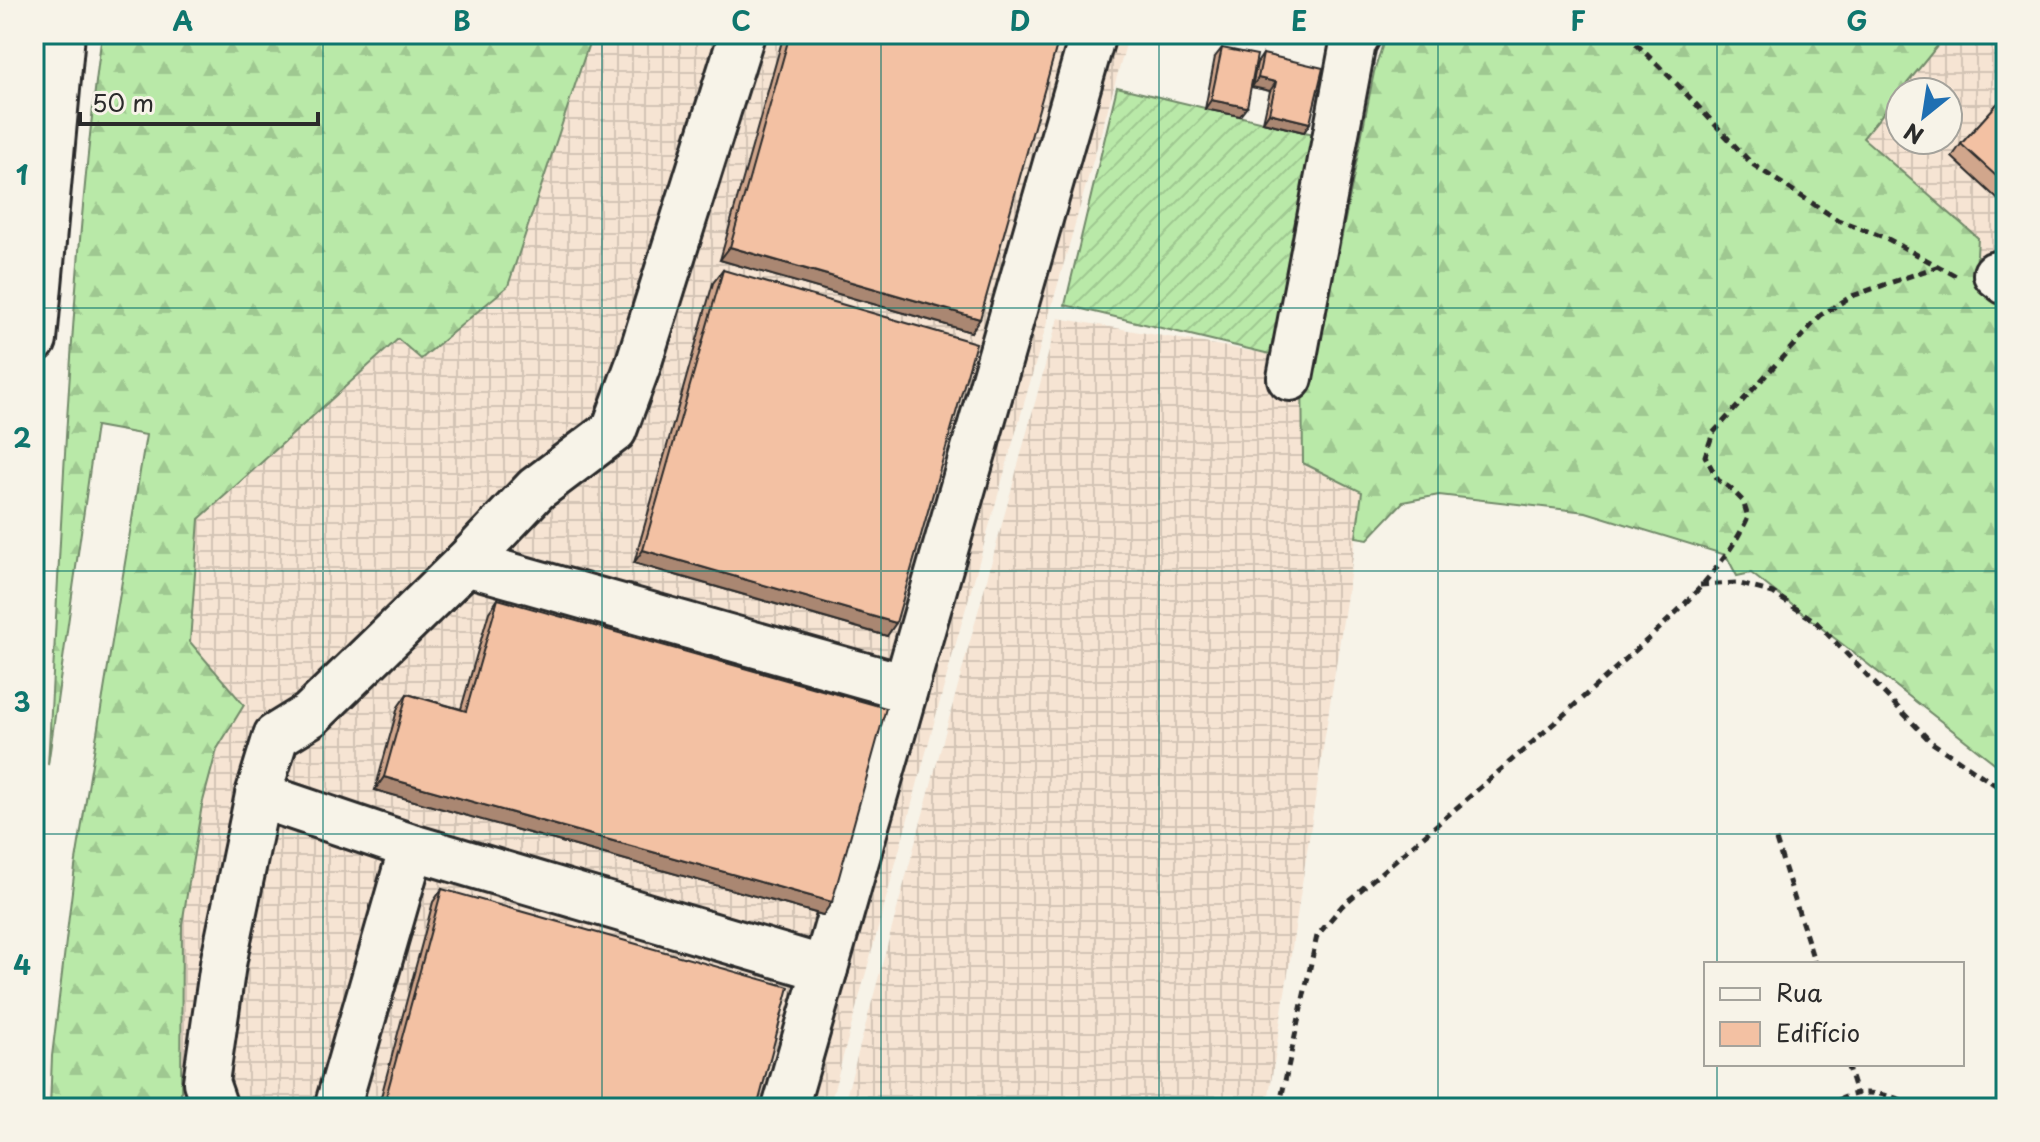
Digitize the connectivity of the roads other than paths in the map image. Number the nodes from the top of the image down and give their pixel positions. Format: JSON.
{"nodes":[{"id":1,"x":62,"y":34,"type":"edge"},
{"id":2,"x":742,"y":34,"type":"edge"},
{"id":3,"x":1093,"y":34,"type":"edge"},
{"id":4,"x":1358,"y":34,"type":"edge"},
{"id":5,"x":34,"y":340,"type":"edge"},
{"id":6,"x":1290,"y":378,"type":"dead end"},
{"id":7,"x":466,"y":563,"type":"junction"},
{"id":8,"x":905,"y":687,"type":"junction"},
{"id":9,"x":258,"y":795,"type":"junction"},
{"id":10,"x":412,"y":847,"type":"junction"},
{"id":11,"x":825,"y":969,"type":"junction"},
{"id":12,"x":215,"y":1108,"type":"edge"},
{"id":13,"x":337,"y":1108,"type":"edge"},
{"id":14,"x":785,"y":1108,"type":"edge"}],
"edges":[{"from":1,"to":5,"type":"main road"},
{"from":2,"to":7,"type":"main road"},
{"from":3,"to":8,"type":"main road"},
{"from":4,"to":6,"type":"main road"},
{"from":7,"to":8,"type":"main road"},
{"from":7,"to":9,"type":"main road"},
{"from":8,"to":11,"type":"main road"},
{"from":9,"to":10,"type":"main road"},
{"from":9,"to":12,"type":"main road"},
{"from":10,"to":11,"type":"main road"},
{"from":10,"to":13,"type":"main road"},
{"from":11,"to":14,"type":"main road"}]}
